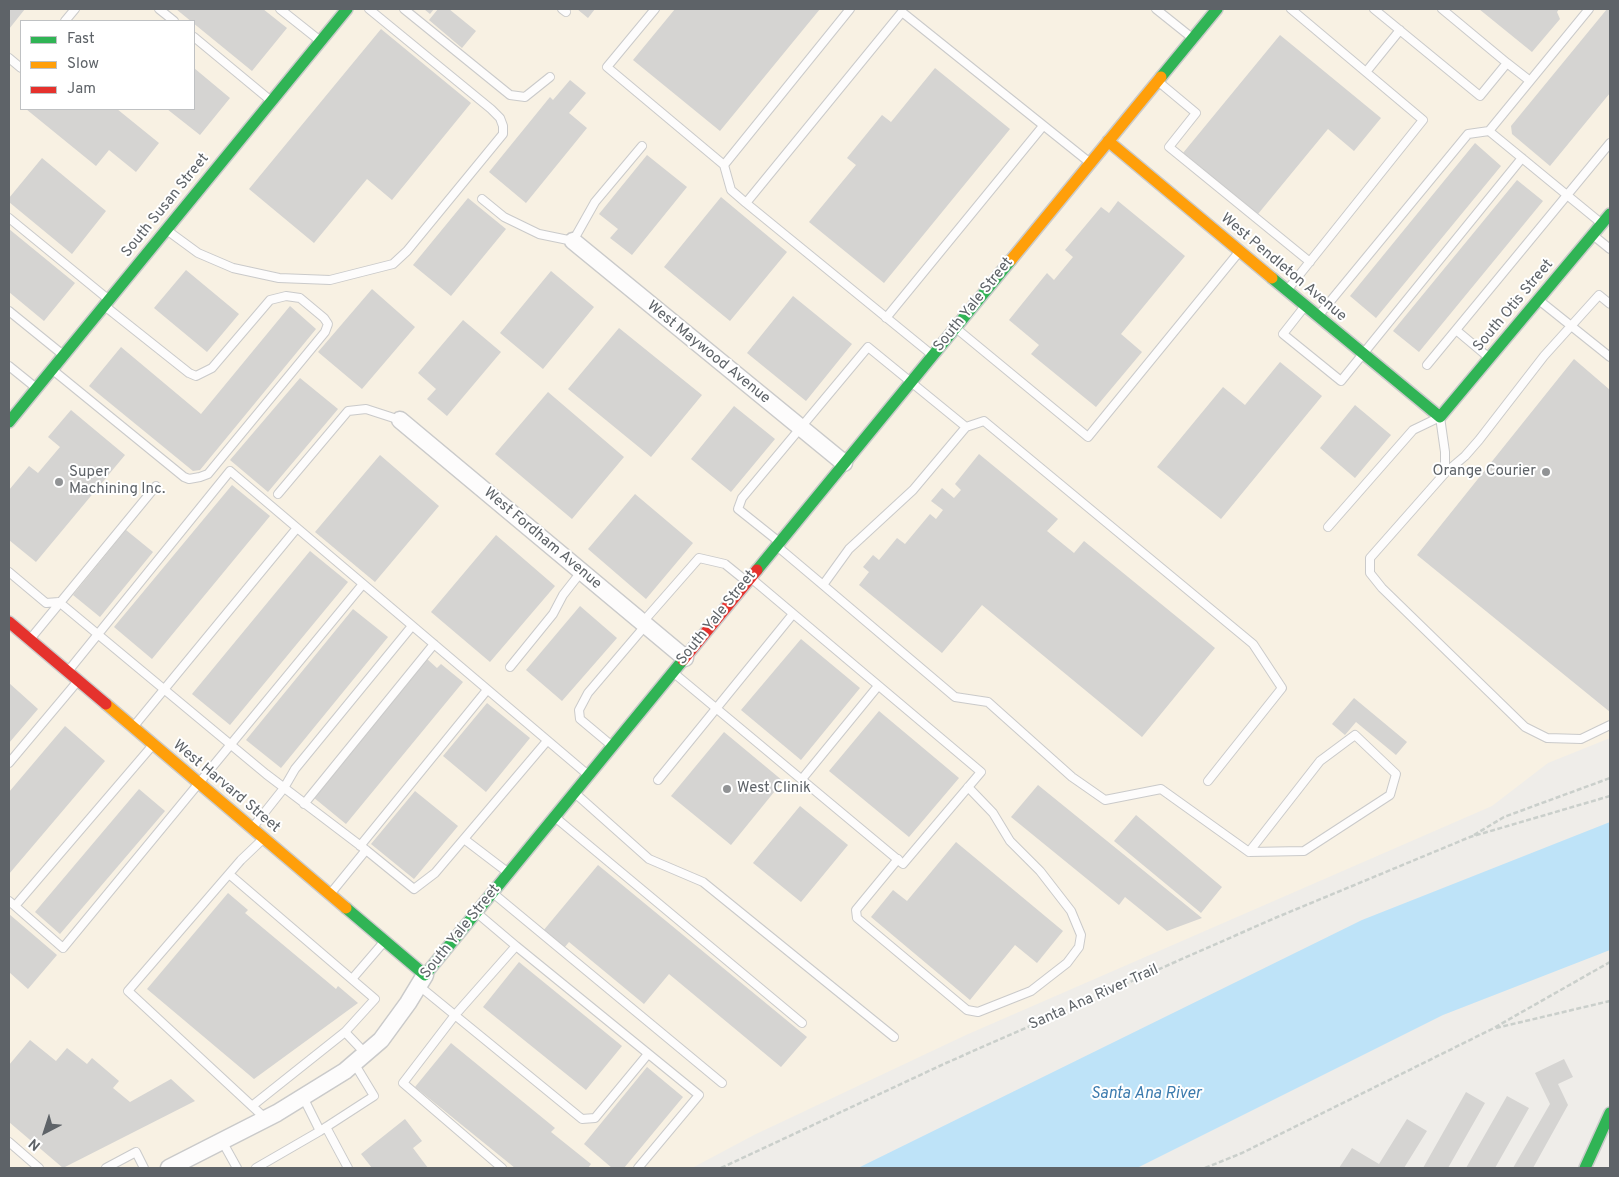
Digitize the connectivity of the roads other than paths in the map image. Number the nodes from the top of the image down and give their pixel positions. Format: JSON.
{"nodes":[{"id":1,"x":75,"y":9,"type":"edge"},
{"id":2,"x":159,"y":9,"type":"edge"},
{"id":3,"x":280,"y":9,"type":"edge"},
{"id":4,"x":347,"y":9,"type":"edge"},
{"id":5,"x":369,"y":9,"type":"edge"},
{"id":6,"x":404,"y":9,"type":"edge"},
{"id":7,"x":654,"y":9,"type":"edge"},
{"id":8,"x":850,"y":9,"type":"edge"},
{"id":9,"x":1156,"y":9,"type":"edge"},
{"id":10,"x":1217,"y":9,"type":"edge"},
{"id":11,"x":1291,"y":9,"type":"edge"},
{"id":12,"x":1374,"y":9,"type":"edge"},
{"id":13,"x":1442,"y":9,"type":"edge"},
{"id":14,"x":1589,"y":9,"type":"edge"},
{"id":15,"x":66,"y":20,"type":"edge"},
{"id":16,"x":173,"y":20,"type":"edge"},
{"id":17,"x":1400,"y":30,"type":"junction"},
{"id":18,"x":195,"y":38,"type":"edge"},
{"id":19,"x":1193,"y":38,"type":"junction"},
{"id":20,"x":321,"y":41,"type":"junction"},
{"id":21,"x":9,"y":58,"type":"edge"},
{"id":22,"x":1507,"y":63,"type":"junction"},
{"id":23,"x":20,"y":67,"type":"edge"},
{"id":24,"x":1366,"y":72,"type":"junction"},
{"id":25,"x":550,"y":77,"type":"dead end"},
{"id":26,"x":1158,"y":81,"type":"junction"},
{"id":27,"x":1530,"y":81,"type":"junction"},
{"id":28,"x":272,"y":101,"type":"junction"},
{"id":29,"x":1043,"y":126,"type":"junction"},
{"id":30,"x":1489,"y":131,"type":"junction"},
{"id":31,"x":1108,"y":141,"type":"junction"},
{"id":32,"x":1610,"y":143,"type":"edge"},
{"id":33,"x":642,"y":146,"type":"dead end"},
{"id":34,"x":1522,"y":158,"type":"junction"},
{"id":35,"x":1090,"y":163,"type":"junction"},
{"id":36,"x":724,"y":166,"type":"junction"},
{"id":37,"x":1567,"y":195,"type":"junction"},
{"id":38,"x":482,"y":199,"type":"dead end"},
{"id":39,"x":746,"y":203,"type":"junction"},
{"id":40,"x":1610,"y":214,"type":"edge"},
{"id":41,"x":9,"y":218,"type":"edge"},
{"id":42,"x":1602,"y":224,"type":"junction"},
{"id":43,"x":166,"y":230,"type":"junction"},
{"id":44,"x":1593,"y":235,"type":"junction"},
{"id":45,"x":573,"y":241,"type":"junction"},
{"id":46,"x":1610,"y":249,"type":"edge"},
{"id":47,"x":1240,"y":252,"type":"junction"},
{"id":48,"x":1310,"y":262,"type":"junction"},
{"id":49,"x":1287,"y":291,"type":"junction"},
{"id":50,"x":1539,"y":300,"type":"junction"},
{"id":51,"x":107,"y":303,"type":"junction"},
{"id":52,"x":1610,"y":304,"type":"edge"},
{"id":53,"x":1305,"y":306,"type":"junction"},
{"id":54,"x":9,"y":311,"type":"edge"},
{"id":55,"x":1318,"y":316,"type":"junction"},
{"id":56,"x":886,"y":318,"type":"junction"},
{"id":57,"x":1571,"y":325,"type":"junction"},
{"id":58,"x":956,"y":328,"type":"junction"},
{"id":59,"x":1456,"y":330,"type":"junction"},
{"id":60,"x":1364,"y":354,"type":"junction"},
{"id":61,"x":64,"y":355,"type":"junction"},
{"id":62,"x":933,"y":356,"type":"junction"},
{"id":63,"x":1490,"y":358,"type":"junction"},
{"id":64,"x":1610,"y":358,"type":"edge"},
{"id":65,"x":1427,"y":365,"type":"dead end"},
{"id":66,"x":9,"y":366,"type":"edge"},
{"id":67,"x":52,"y":370,"type":"junction"},
{"id":68,"x":911,"y":381,"type":"junction"},
{"id":69,"x":36,"y":389,"type":"junction"},
{"id":70,"x":1440,"y":417,"type":"junction"},
{"id":71,"x":400,"y":420,"type":"joint"},
{"id":72,"x":9,"y":422,"type":"edge"},
{"id":73,"x":966,"y":427,"type":"junction"},
{"id":74,"x":801,"y":429,"type":"junction"},
{"id":75,"x":844,"y":463,"type":"junction"},
{"id":76,"x":1445,"y":473,"type":"junction"},
{"id":77,"x":156,"y":486,"type":"dead end"},
{"id":78,"x":278,"y":494,"type":"dead end"},
{"id":79,"x":1328,"y":527,"type":"dead end"},
{"id":80,"x":297,"y":528,"type":"junction"},
{"id":81,"x":778,"y":544,"type":"junction"},
{"id":82,"x":9,"y":572,"type":"edge"},
{"id":83,"x":581,"y":572,"type":"junction"},
{"id":84,"x":749,"y":580,"type":"junction"},
{"id":85,"x":363,"y":584,"type":"junction"},
{"id":86,"x":823,"y":585,"type":"junction"},
{"id":87,"x":59,"y":602,"type":"junction"},
{"id":88,"x":794,"y":614,"type":"junction"},
{"id":89,"x":9,"y":622,"type":"edge"},
{"id":90,"x":643,"y":624,"type":"junction"},
{"id":91,"x":412,"y":626,"type":"junction"},
{"id":92,"x":98,"y":634,"type":"junction"},
{"id":93,"x":30,"y":640,"type":"junction"},
{"id":94,"x":434,"y":644,"type":"junction"},
{"id":95,"x":685,"y":658,"type":"junction"},
{"id":96,"x":510,"y":667,"type":"dead end"},
{"id":97,"x":67,"y":672,"type":"junction"},
{"id":98,"x":673,"y":672,"type":"junction"},
{"id":99,"x":78,"y":681,"type":"junction"},
{"id":100,"x":878,"y":686,"type":"junction"},
{"id":101,"x":164,"y":689,"type":"junction"},
{"id":102,"x":487,"y":690,"type":"junction"},
{"id":103,"x":716,"y":709,"type":"junction"},
{"id":104,"x":1610,"y":726,"type":"edge"},
{"id":105,"x":133,"y":727,"type":"junction"},
{"id":106,"x":547,"y":741,"type":"junction"},
{"id":107,"x":153,"y":744,"type":"junction"},
{"id":108,"x":230,"y":744,"type":"junction"},
{"id":109,"x":612,"y":746,"type":"junction"},
{"id":110,"x":9,"y":763,"type":"edge"},
{"id":111,"x":589,"y":775,"type":"junction"},
{"id":112,"x":658,"y":780,"type":"dead end"},
{"id":113,"x":802,"y":780,"type":"junction"},
{"id":114,"x":1208,"y":781,"type":"dead end"},
{"id":115,"x":200,"y":784,"type":"junction"},
{"id":116,"x":968,"y":787,"type":"junction"},
{"id":117,"x":284,"y":788,"type":"junction"},
{"id":118,"x":575,"y":792,"type":"junction"},
{"id":119,"x":304,"y":804,"type":"junction"},
{"id":120,"x":555,"y":817,"type":"junction"},
{"id":121,"x":252,"y":829,"type":"junction"},
{"id":122,"x":263,"y":838,"type":"junction"},
{"id":123,"x":464,"y":839,"type":"junction"},
{"id":124,"x":363,"y":848,"type":"junction"},
{"id":125,"x":1249,"y":852,"type":"junction"},
{"id":126,"x":898,"y":859,"type":"junction"},
{"id":127,"x":509,"y":873,"type":"junction"},
{"id":128,"x":230,"y":874,"type":"junction"},
{"id":129,"x":492,"y":893,"type":"junction"},
{"id":130,"x":330,"y":895,"type":"junction"},
{"id":131,"x":12,"y":904,"type":"edge"},
{"id":132,"x":476,"y":912,"type":"junction"},
{"id":133,"x":385,"y":941,"type":"junction"},
{"id":134,"x":516,"y":946,"type":"junction"},
{"id":135,"x":352,"y":979,"type":"junction"},
{"id":136,"x":421,"y":980,"type":"junction"},
{"id":137,"x":456,"y":1015,"type":"junction"},
{"id":138,"x":802,"y":1023,"type":"dead end"},
{"id":139,"x":345,"y":1032,"type":"junction"},
{"id":140,"x":894,"y":1038,"type":"dead end"},
{"id":141,"x":648,"y":1054,"type":"junction"},
{"id":142,"x":360,"y":1058,"type":"junction"},
{"id":143,"x":722,"y":1083,"type":"dead end"},
{"id":144,"x":303,"y":1097,"type":"junction"},
{"id":145,"x":252,"y":1106,"type":"junction"},
{"id":146,"x":1610,"y":1113,"type":"edge"},
{"id":147,"x":266,"y":1119,"type":"junction"},
{"id":148,"x":323,"y":1129,"type":"junction"},
{"id":149,"x":222,"y":1141,"type":"junction"},
{"id":150,"x":9,"y":1142,"type":"edge"},
{"id":151,"x":39,"y":1168,"type":"edge"},
{"id":152,"x":106,"y":1168,"type":"edge"},
{"id":153,"x":144,"y":1168,"type":"edge"},
{"id":154,"x":169,"y":1168,"type":"edge"},
{"id":155,"x":237,"y":1168,"type":"edge"},
{"id":156,"x":256,"y":1168,"type":"edge"},
{"id":157,"x":348,"y":1168,"type":"edge"},
{"id":158,"x":502,"y":1168,"type":"edge"},
{"id":159,"x":638,"y":1168,"type":"edge"},
{"id":160,"x":1585,"y":1168,"type":"edge"}],
"edges":[{"from":1,"to":15,"type":"lane"},
{"from":2,"to":16,"type":"lane"},
{"from":3,"to":20,"type":"lane"},
{"from":4,"to":20,"type":"street","name":"South Susan Street"},
{"from":5,"to":43,"type":"lane"},
{"from":6,"to":25,"type":"lane"},
{"from":7,"to":36,"type":"lane"},
{"from":8,"to":36,"type":"lane"},
{"from":9,"to":19,"type":"lane"},
{"from":10,"to":19,"type":"street","name":"South Yale Street"},
{"from":11,"to":24,"type":"lane"},
{"from":12,"to":17,"type":"lane"},
{"from":13,"to":22,"type":"lane"},
{"from":14,"to":27,"type":"lane"},
{"from":17,"to":22,"type":"lane"},
{"from":17,"to":24,"type":"lane"},
{"from":18,"to":28,"type":"lane"},
{"from":19,"to":26,"type":"street","name":"South Yale Street"},
{"from":20,"to":28,"type":"street","name":"South Susan Street"},
{"from":21,"to":23,"type":"lane"},
{"from":22,"to":27,"type":"lane"},
{"from":24,"to":48,"type":"lane"},
{"from":26,"to":31,"type":"street","name":"South Yale Street"},
{"from":26,"to":48,"type":"lane"},
{"from":27,"to":30,"type":"lane"},
{"from":28,"to":43,"type":"street","name":"South Susan Street"},
{"from":29,"to":35,"type":"lane"},
{"from":29,"to":39,"type":"lane"},
{"from":29,"to":56,"type":"lane"},
{"from":30,"to":34,"type":"lane"},
{"from":30,"to":55,"type":"lane"},
{"from":31,"to":35,"type":"street","name":"South Yale Street"},
{"from":31,"to":47,"type":"street","name":"West Pendleton Avenue"},
{"from":32,"to":37,"type":"lane"},
{"from":33,"to":45,"type":"lane"},
{"from":34,"to":37,"type":"lane"},
{"from":34,"to":60,"type":"lane"},
{"from":35,"to":58,"type":"street","name":"South Yale Street"},
{"from":36,"to":39,"type":"lane"},
{"from":37,"to":42,"type":"lane"},
{"from":37,"to":59,"type":"lane"},
{"from":38,"to":45,"type":"lane"},
{"from":39,"to":56,"type":"lane"},
{"from":40,"to":42,"type":"street","name":"South Otis Street"},
{"from":41,"to":51,"type":"lane"},
{"from":42,"to":44,"type":"street","name":"South Otis Street"},
{"from":43,"to":51,"type":"street","name":"South Susan Street"},
{"from":44,"to":46,"type":"lane"},
{"from":44,"to":50,"type":"street","name":"South Otis Street"},
{"from":45,"to":74,"type":"street","name":"West Maywood Avenue"},
{"from":47,"to":49,"type":"street","name":"West Pendleton Avenue"},
{"from":47,"to":58,"type":"lane"},
{"from":48,"to":49,"type":"lane"},
{"from":49,"to":53,"type":"street","name":"West Pendleton Avenue"},
{"from":50,"to":57,"type":"lane"},
{"from":50,"to":63,"type":"street","name":"South Otis Street"},
{"from":51,"to":61,"type":"street","name":"South Susan Street"},
{"from":51,"to":67,"type":"lane"},
{"from":52,"to":57,"type":"lane"},
{"from":53,"to":55,"type":"street","name":"West Pendleton Avenue"},
{"from":53,"to":60,"type":"lane"},
{"from":54,"to":61,"type":"lane"},
{"from":55,"to":60,"type":"street","name":"West Pendleton Avenue"},
{"from":56,"to":62,"type":"lane"},
{"from":57,"to":64,"type":"lane"},
{"from":57,"to":76,"type":"lane"},
{"from":58,"to":62,"type":"street","name":"South Yale Street"},
{"from":59,"to":63,"type":"lane"},
{"from":59,"to":65,"type":"lane"},
{"from":60,"to":70,"type":"street","name":"West Pendleton Avenue"},
{"from":61,"to":67,"type":"street","name":"South Susan Street"},
{"from":62,"to":68,"type":"street","name":"South Yale Street"},
{"from":63,"to":70,"type":"street","name":"South Otis Street"},
{"from":66,"to":69,"type":"lane"},
{"from":67,"to":69,"type":"street","name":"South Susan Street"},
{"from":68,"to":73,"type":"lane"},
{"from":68,"to":74,"type":"lane"},
{"from":68,"to":75,"type":"street","name":"South Yale Street"},
{"from":69,"to":72,"type":"street","name":"South Susan Street"},
{"from":70,"to":76,"type":"lane"},
{"from":70,"to":79,"type":"lane"},
{"from":71,"to":78,"type":"lane"},
{"from":71,"to":83,"type":"street","name":"West Fordham Avenue"},
{"from":73,"to":86,"type":"lane"},
{"from":73,"to":114,"type":"lane"},
{"from":74,"to":75,"type":"street","name":"West Maywood Avenue"},
{"from":74,"to":81,"type":"lane"},
{"from":75,"to":81,"type":"street","name":"South Yale Street"},
{"from":76,"to":104,"type":"lane"},
{"from":77,"to":87,"type":"lane"},
{"from":80,"to":85,"type":"lane"},
{"from":80,"to":92,"type":"lane"},
{"from":80,"to":101,"type":"lane"},
{"from":81,"to":84,"type":"street","name":"South Yale Street"},
{"from":81,"to":86,"type":"lane"},
{"from":82,"to":87,"type":"lane"},
{"from":83,"to":90,"type":"street","name":"West Fordham Avenue"},
{"from":83,"to":96,"type":"lane"},
{"from":84,"to":88,"type":"lane"},
{"from":84,"to":90,"type":"lane"},
{"from":84,"to":95,"type":"street","name":"South Yale Street"},
{"from":85,"to":91,"type":"lane"},
{"from":85,"to":108,"type":"lane"},
{"from":86,"to":125,"type":"lane"},
{"from":87,"to":92,"type":"lane"},
{"from":87,"to":93,"type":"lane"},
{"from":88,"to":100,"type":"lane"},
{"from":88,"to":103,"type":"lane"},
{"from":89,"to":93,"type":"street","name":"West Harvard Street"},
{"from":90,"to":95,"type":"street","name":"West Fordham Avenue"},
{"from":90,"to":109,"type":"lane"},
{"from":91,"to":94,"type":"lane"},
{"from":91,"to":117,"type":"lane"},
{"from":92,"to":97,"type":"lane"},
{"from":92,"to":101,"type":"lane"},
{"from":93,"to":97,"type":"street","name":"West Harvard Street"},
{"from":94,"to":102,"type":"lane"},
{"from":94,"to":119,"type":"lane"},
{"from":95,"to":98,"type":"street","name":"South Yale Street"},
{"from":97,"to":99,"type":"street","name":"West Harvard Street"},
{"from":98,"to":103,"type":"lane"},
{"from":98,"to":109,"type":"street","name":"South Yale Street"},
{"from":99,"to":105,"type":"street","name":"West Harvard Street"},
{"from":99,"to":110,"type":"lane"},
{"from":100,"to":113,"type":"lane"},
{"from":100,"to":116,"type":"lane"},
{"from":101,"to":105,"type":"lane"},
{"from":101,"to":108,"type":"lane"},
{"from":102,"to":106,"type":"lane"},
{"from":102,"to":124,"type":"lane"},
{"from":103,"to":112,"type":"lane"},
{"from":103,"to":113,"type":"lane"},
{"from":105,"to":107,"type":"street","name":"West Harvard Street"},
{"from":106,"to":111,"type":"lane"},
{"from":106,"to":123,"type":"lane"},
{"from":107,"to":115,"type":"street","name":"West Harvard Street"},
{"from":107,"to":131,"type":"lane"},
{"from":108,"to":115,"type":"lane"},
{"from":108,"to":117,"type":"lane"},
{"from":109,"to":111,"type":"street","name":"South Yale Street"},
{"from":111,"to":118,"type":"street","name":"South Yale Street"},
{"from":113,"to":126,"type":"lane"},
{"from":115,"to":121,"type":"street","name":"West Harvard Street"},
{"from":115,"to":131,"type":"lane"},
{"from":116,"to":126,"type":"lane"},
{"from":116,"to":126,"type":"lane"},
{"from":117,"to":119,"type":"lane"},
{"from":117,"to":121,"type":"lane"},
{"from":118,"to":120,"type":"street","name":"South Yale Street"},
{"from":118,"to":140,"type":"lane"},
{"from":119,"to":124,"type":"lane"},
{"from":120,"to":127,"type":"street","name":"South Yale Street"},
{"from":120,"to":138,"type":"lane"},
{"from":121,"to":122,"type":"street","name":"West Harvard Street"},
{"from":122,"to":128,"type":"lane"},
{"from":122,"to":130,"type":"street","name":"West Harvard Street"},
{"from":123,"to":124,"type":"lane"},
{"from":123,"to":127,"type":"lane"},
{"from":124,"to":130,"type":"lane"},
{"from":125,"to":125,"type":"lane"},
{"from":127,"to":129,"type":"street","name":"South Yale Street"},
{"from":128,"to":135,"type":"lane"},
{"from":128,"to":145,"type":"lane"},
{"from":129,"to":132,"type":"street","name":"South Yale Street"},
{"from":129,"to":143,"type":"lane"},
{"from":130,"to":133,"type":"street","name":"West Harvard Street"},
{"from":132,"to":134,"type":"lane"},
{"from":132,"to":136,"type":"street","name":"South Yale Street"},
{"from":133,"to":135,"type":"lane"},
{"from":133,"to":136,"type":"street","name":"West Harvard Street"},
{"from":134,"to":137,"type":"lane"},
{"from":134,"to":141,"type":"lane"},
{"from":135,"to":139,"type":"lane"},
{"from":136,"to":137,"type":"lane"},
{"from":136,"to":142,"type":"street","name":"South Yale Street"},
{"from":137,"to":141,"type":"lane"},
{"from":137,"to":158,"type":"lane"},
{"from":139,"to":142,"type":"lane"},
{"from":139,"to":145,"type":"lane"},
{"from":141,"to":159,"type":"lane"},
{"from":142,"to":144,"type":"street","name":"South Yale Street"},
{"from":142,"to":148,"type":"lane"},
{"from":144,"to":147,"type":"street","name":"South Yale Street"},
{"from":144,"to":148,"type":"lane"},
{"from":145,"to":147,"type":"lane"},
{"from":146,"to":160,"type":"street"},
{"from":147,"to":149,"type":"street","name":"South Yale Street"},
{"from":148,"to":156,"type":"lane"},
{"from":148,"to":157,"type":"lane"},
{"from":149,"to":154,"type":"street","name":"South Yale Street"},
{"from":149,"to":155,"type":"lane"},
{"from":150,"to":151,"type":"lane"},
{"from":152,"to":153,"type":"lane"}]}
